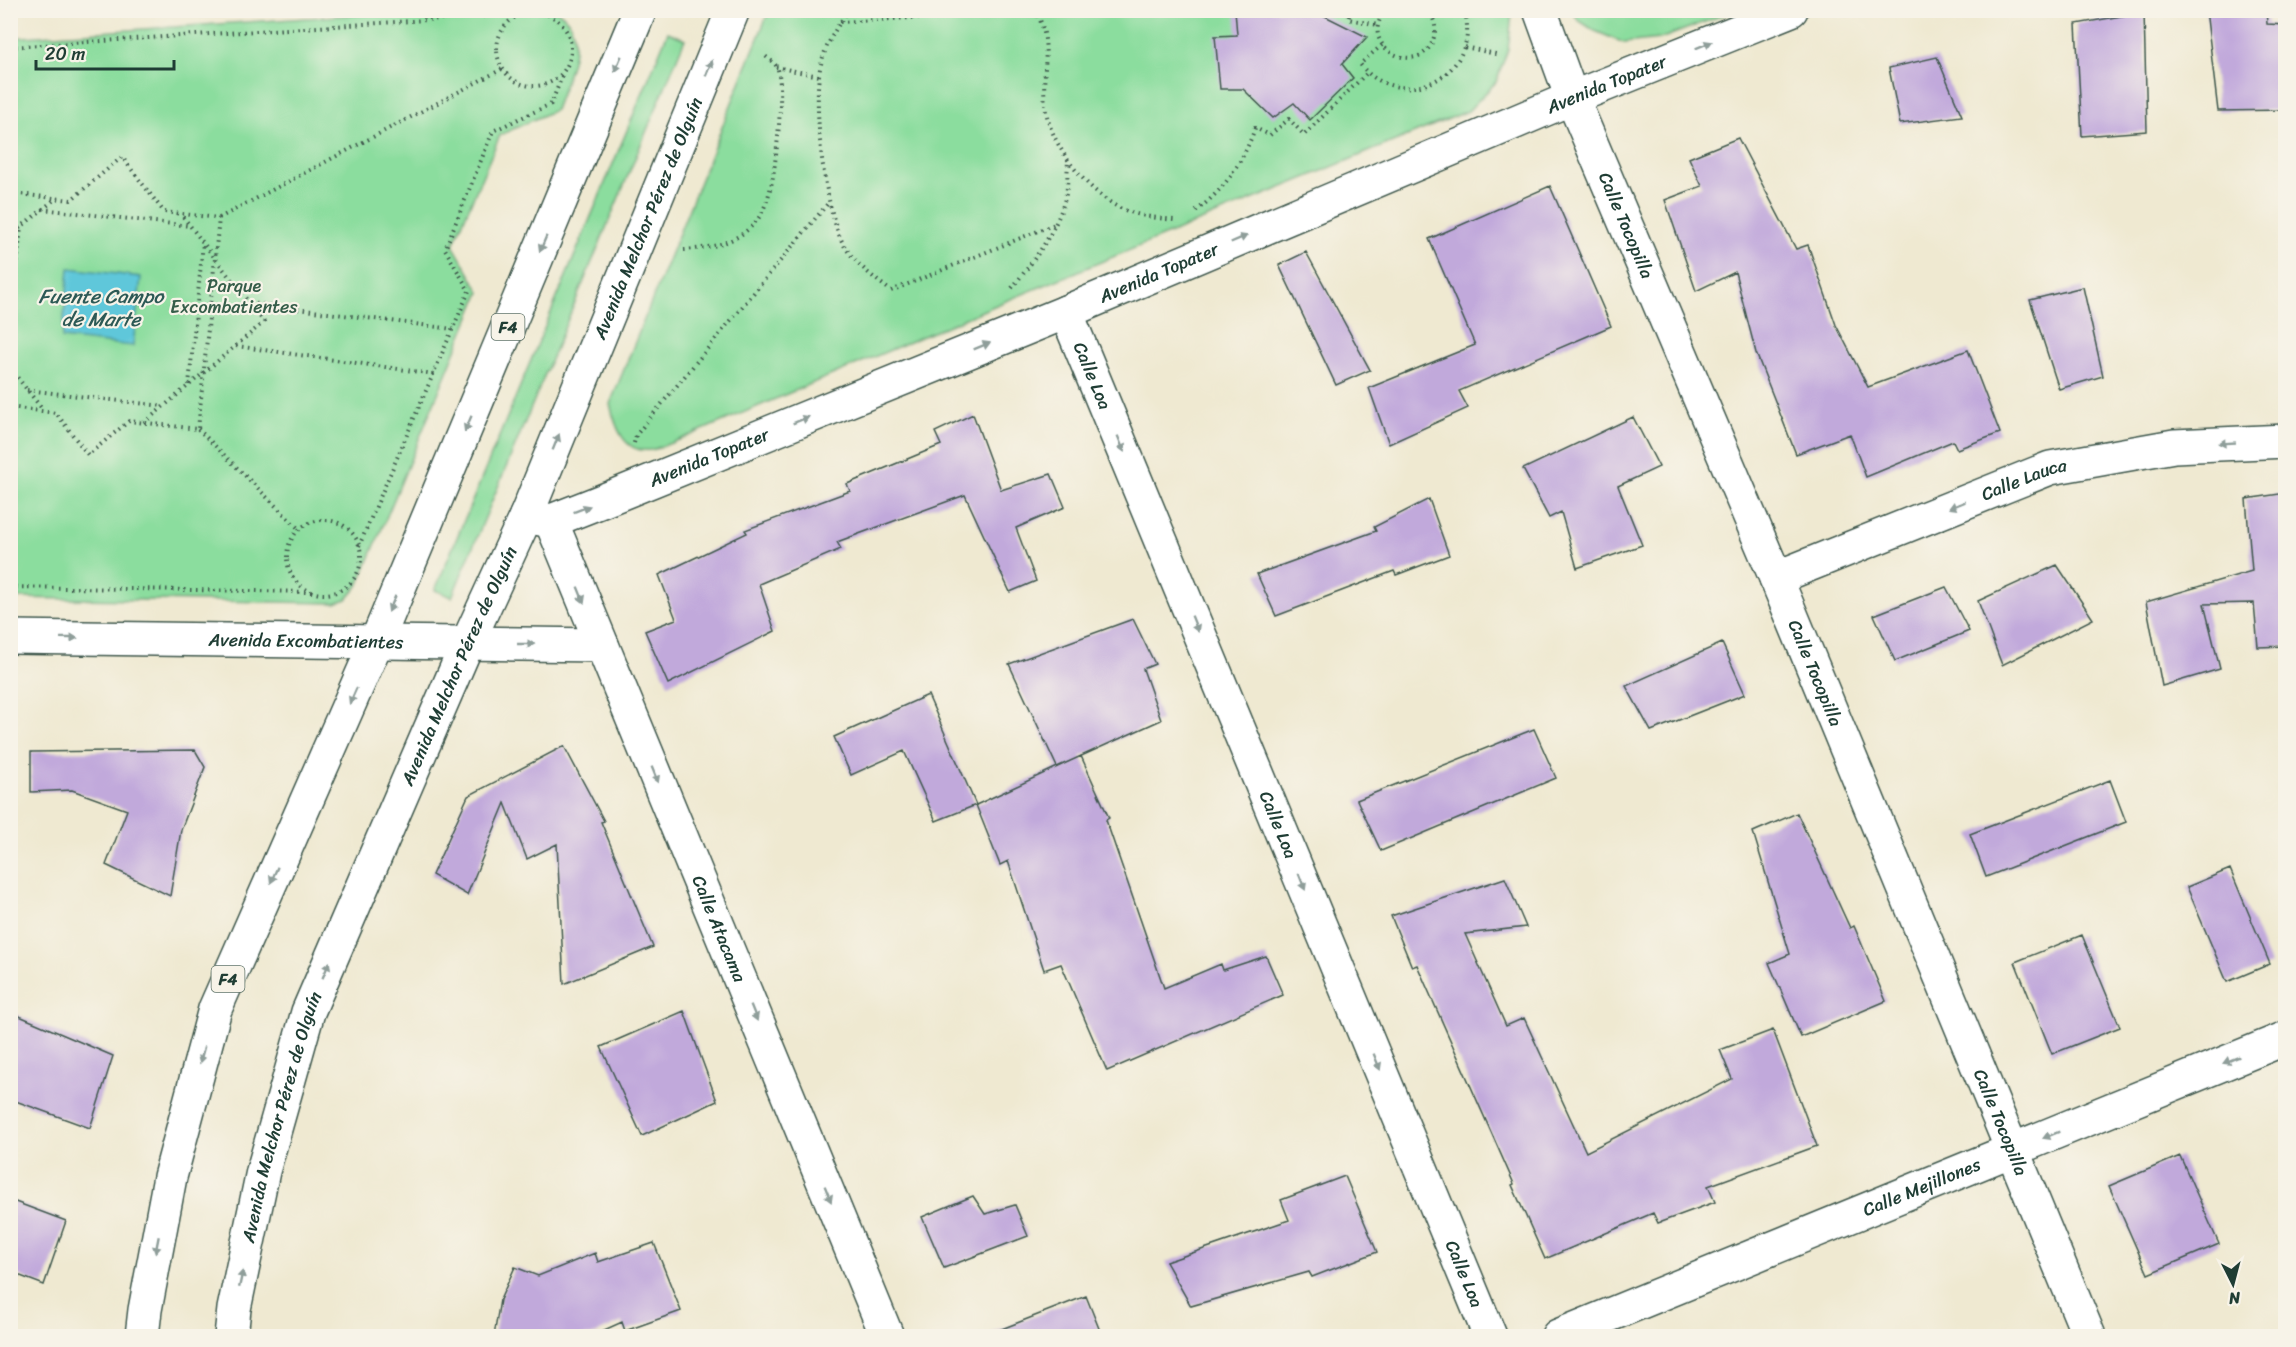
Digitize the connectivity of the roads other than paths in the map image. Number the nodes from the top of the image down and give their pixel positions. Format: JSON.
{"nodes":[{"id":1,"x":640,"y":10,"type":"edge"},
{"id":2,"x":733,"y":10,"type":"edge"},
{"id":3,"x":1540,"y":10,"type":"edge"},
{"id":4,"x":1791,"y":10,"type":"edge"},
{"id":5,"x":1572,"y":98,"type":"junction"},
{"id":6,"x":1066,"y":312,"type":"junction"},
{"id":7,"x":2286,"y":441,"type":"edge"},
{"id":8,"x":538,"y":519,"type":"junction"},
{"id":9,"x":1776,"y":578,"type":"junction"},
{"id":10,"x":10,"y":637,"type":"edge"},
{"id":11,"x":376,"y":643,"type":"junction"},
{"id":12,"x":467,"y":644,"type":"junction"},
{"id":13,"x":602,"y":645,"type":"junction"},
{"id":14,"x":2286,"y":1038,"type":"edge"},
{"id":15,"x":2013,"y":1150,"type":"junction"},
{"id":16,"x":142,"y":1336,"type":"edge"},
{"id":17,"x":231,"y":1336,"type":"edge"},
{"id":18,"x":886,"y":1336,"type":"edge"},
{"id":19,"x":1490,"y":1336,"type":"edge"},
{"id":20,"x":1558,"y":1336,"type":"edge"},
{"id":21,"x":2089,"y":1336,"type":"edge"}],
"edges":[{"from":1,"to":11,"type":"main road","number":"F4","one_way":true},
{"from":8,"to":2,"type":"main road","name":"Avenida Melchor Pérez de Olguín","one_way":true},
{"from":3,"to":5,"type":"main road","name":"Calle Tocopilla"},
{"from":5,"to":4,"type":"main road","name":"Avenida Topater","one_way":true},
{"from":6,"to":5,"type":"main road","name":"Avenida Topater","one_way":true},
{"from":5,"to":9,"type":"main road","name":"Calle Tocopilla"},
{"from":8,"to":6,"type":"main road","name":"Avenida Topater","one_way":true},
{"from":6,"to":19,"type":"main road","name":"Calle Loa","one_way":true},
{"from":7,"to":9,"type":"main road","name":"Calle Lauca","one_way":true},
{"from":8,"to":12,"type":"main road","name":"Avenida Melchor Pérez de Olguín"},
{"from":8,"to":13,"type":"main road","name":"Calle Atacama","one_way":true},
{"from":9,"to":15,"type":"main road","name":"Calle Tocopilla"},
{"from":10,"to":11,"type":"main road","name":"Avenida Excombatientes","one_way":true},
{"from":11,"to":12,"type":"main road","name":"Avenida Excombatientes"},
{"from":11,"to":16,"type":"main road","number":"F4","one_way":true},
{"from":12,"to":13,"type":"main road","name":"Avenida Excombatientes","one_way":true},
{"from":17,"to":12,"type":"main road","name":"Avenida Melchor Pérez de Olguín","one_way":true},
{"from":13,"to":18,"type":"main road","name":"Calle Atacama","one_way":true},
{"from":14,"to":15,"type":"main road","name":"Calle Mejillones","one_way":true},
{"from":15,"to":20,"type":"main road","name":"Calle Mejillones"},
{"from":15,"to":21,"type":"main road","name":"Calle Tocopilla"}]}
